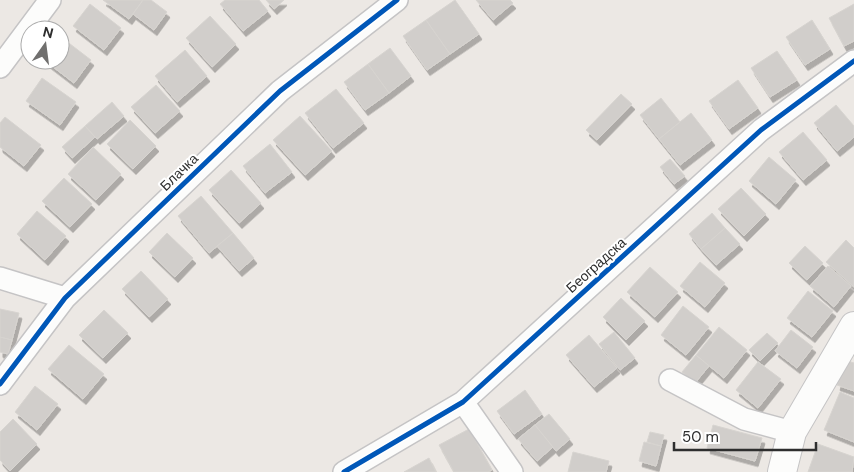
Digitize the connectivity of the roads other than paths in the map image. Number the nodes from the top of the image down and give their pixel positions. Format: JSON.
{"nodes":[{"id":1,"x":50,"y":0,"type":"edge"},
{"id":2,"x":397,"y":0,"type":"edge"},
{"id":3,"x":854,"y":61,"type":"edge"},
{"id":4,"x":0,"y":67,"type":"edge"},
{"id":5,"x":0,"y":278,"type":"edge"},
{"id":6,"x":65,"y":298,"type":"junction"},
{"id":7,"x":854,"y":326,"type":"edge"},
{"id":8,"x":670,"y":380,"type":"dead end"},
{"id":9,"x":0,"y":384,"type":"edge"},
{"id":10,"x":463,"y":402,"type":"junction"},
{"id":11,"x":792,"y":432,"type":"junction"},
{"id":12,"x":344,"y":472,"type":"edge"},
{"id":13,"x":512,"y":472,"type":"edge"},
{"id":14,"x":782,"y":472,"type":"edge"}],
"edges":[{"from":1,"to":4,"type":"street"},
{"from":2,"to":6,"type":"street","name":"Блачка"},
{"from":3,"to":10,"type":"street","name":"Београдска"},
{"from":5,"to":6,"type":"street"},
{"from":6,"to":9,"type":"street","name":"Блачка"},
{"from":7,"to":11,"type":"street"},
{"from":8,"to":11,"type":"street"},
{"from":10,"to":12,"type":"street","name":"Београдска"},
{"from":10,"to":13,"type":"street"},
{"from":11,"to":14,"type":"street"}]}
